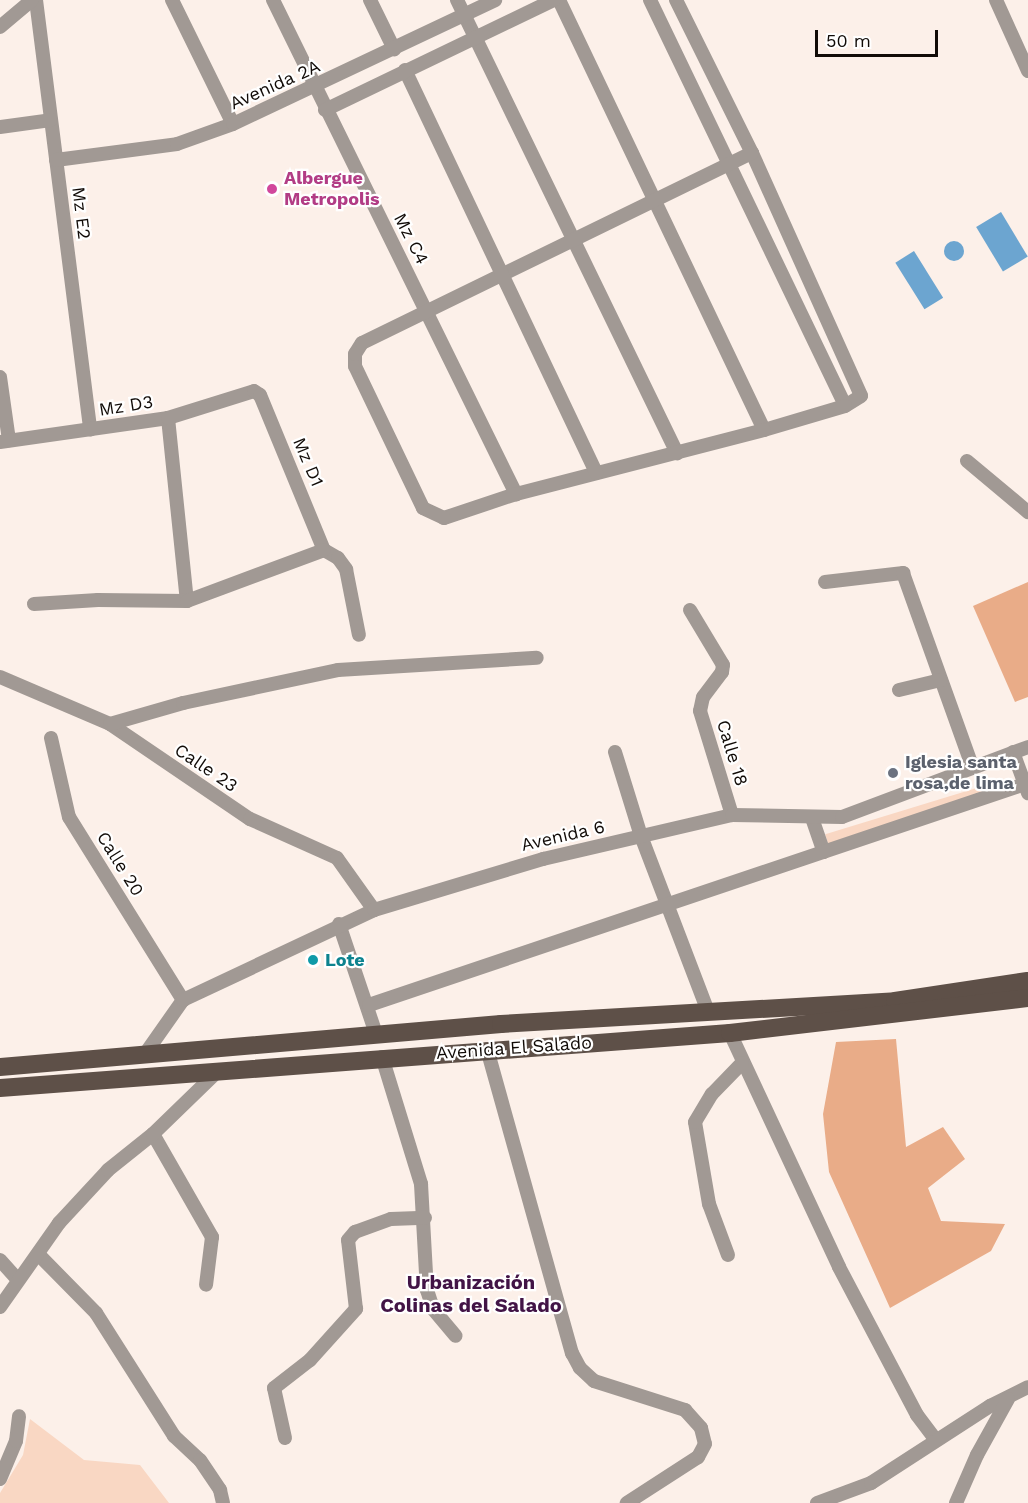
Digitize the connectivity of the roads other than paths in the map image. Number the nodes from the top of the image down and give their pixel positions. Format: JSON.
{"nodes":[{"id":1,"x":34,"y":0,"type":"edge"},
{"id":2,"x":172,"y":0,"type":"edge"},
{"id":3,"x":273,"y":0,"type":"edge"},
{"id":4,"x":370,"y":0,"type":"edge"},
{"id":5,"x":457,"y":0,"type":"edge"},
{"id":6,"x":495,"y":0,"type":"edge"},
{"id":7,"x":554,"y":0,"type":"edge"},
{"id":8,"x":559,"y":0,"type":"edge"},
{"id":9,"x":650,"y":0,"type":"edge"},
{"id":10,"x":676,"y":0,"type":"edge"},
{"id":11,"x":996,"y":0,"type":"edge"},
{"id":12,"x":464,"y":15,"type":"junction"},
{"id":13,"x":0,"y":27,"type":"edge"},
{"id":14,"x":475,"y":37,"type":"junction"},
{"id":15,"x":394,"y":49,"type":"junction"},
{"id":16,"x":405,"y":70,"type":"junction"},
{"id":17,"x":1028,"y":71,"type":"edge"},
{"id":18,"x":315,"y":88,"type":"junction"},
{"id":19,"x":325,"y":110,"type":"junction"},
{"id":20,"x":51,"y":120,"type":"junction"},
{"id":21,"x":233,"y":124,"type":"junction"},
{"id":22,"x":0,"y":127,"type":"edge"},
{"id":23,"x":752,"y":153,"type":"junction"},
{"id":24,"x":56,"y":160,"type":"junction"},
{"id":25,"x":731,"y":163,"type":"junction"},
{"id":26,"x":654,"y":200,"type":"junction"},
{"id":27,"x":573,"y":240,"type":"junction"},
{"id":28,"x":501,"y":276,"type":"junction"},
{"id":29,"x":428,"y":310,"type":"junction"},
{"id":30,"x":0,"y":377,"type":"edge"},
{"id":31,"x":254,"y":390,"type":"joint"},
{"id":32,"x":845,"y":405,"type":"junction"},
{"id":33,"x":168,"y":418,"type":"junction"},
{"id":34,"x":90,"y":430,"type":"junction"},
{"id":35,"x":764,"y":430,"type":"junction"},
{"id":36,"x":4,"y":441,"type":"edge"},
{"id":37,"x":677,"y":453,"type":"junction"},
{"id":38,"x":967,"y":461,"type":"dead end"},
{"id":39,"x":596,"y":473,"type":"junction"},
{"id":40,"x":516,"y":494,"type":"junction"},
{"id":41,"x":1028,"y":512,"type":"edge"},
{"id":42,"x":324,"y":550,"type":"junction"},
{"id":43,"x":825,"y":582,"type":"dead end"},
{"id":44,"x":187,"y":601,"type":"junction"},
{"id":45,"x":34,"y":604,"type":"dead end"},
{"id":46,"x":690,"y":610,"type":"dead end"},
{"id":47,"x":359,"y":635,"type":"dead end"},
{"id":48,"x":537,"y":658,"type":"dead end"},
{"id":49,"x":0,"y":677,"type":"edge"},
{"id":50,"x":941,"y":680,"type":"junction"},
{"id":51,"x":899,"y":690,"type":"dead end"},
{"id":52,"x":110,"y":724,"type":"junction"},
{"id":53,"x":51,"y":738,"type":"dead end"},
{"id":54,"x":1028,"y":747,"type":"edge"},
{"id":55,"x":615,"y":752,"type":"dead end"},
{"id":56,"x":1013,"y":752,"type":"junction"},
{"id":57,"x":973,"y":768,"type":"junction"},
{"id":58,"x":1027,"y":787,"type":"edge"},
{"id":59,"x":732,"y":815,"type":"junction"},
{"id":60,"x":812,"y":818,"type":"junction"},
{"id":61,"x":641,"y":836,"type":"junction"},
{"id":62,"x":824,"y":852,"type":"junction"},
{"id":63,"x":666,"y":903,"type":"junction"},
{"id":64,"x":374,"y":909,"type":"junction"},
{"id":65,"x":339,"y":924,"type":"junction"},
{"id":66,"x":1028,"y":981,"type":"edge"},
{"id":67,"x":1028,"y":998,"type":"edge"},
{"id":68,"x":183,"y":1000,"type":"junction"},
{"id":69,"x":369,"y":1005,"type":"junction"},
{"id":70,"x":708,"y":1011,"type":"junction"},
{"id":71,"x":730,"y":1033,"type":"junction"},
{"id":72,"x":376,"y":1034,"type":"junction"},
{"id":73,"x":488,"y":1049,"type":"junction"},
{"id":74,"x":145,"y":1054,"type":"junction"},
{"id":75,"x":382,"y":1057,"type":"junction"},
{"id":76,"x":742,"y":1063,"type":"junction"},
{"id":77,"x":0,"y":1067,"type":"edge"},
{"id":78,"x":217,"y":1072,"type":"junction"},
{"id":79,"x":0,"y":1088,"type":"edge"},
{"id":80,"x":153,"y":1134,"type":"junction"},
{"id":81,"x":425,"y":1218,"type":"junction"},
{"id":82,"x":38,"y":1254,"type":"junction"},
{"id":83,"x":728,"y":1255,"type":"dead end"},
{"id":84,"x":0,"y":1260,"type":"edge"},
{"id":85,"x":18,"y":1280,"type":"junction"},
{"id":86,"x":206,"y":1285,"type":"dead end"},
{"id":87,"x":0,"y":1307,"type":"edge"},
{"id":88,"x":456,"y":1336,"type":"dead end"},
{"id":89,"x":1028,"y":1387,"type":"edge"},
{"id":90,"x":1008,"y":1399,"type":"junction"},
{"id":91,"x":19,"y":1416,"type":"dead end"},
{"id":92,"x":285,"y":1438,"type":"dead end"},
{"id":93,"x":936,"y":1440,"type":"junction"},
{"id":94,"x":0,"y":1479,"type":"edge"},
{"id":95,"x":223,"y":1503,"type":"edge"},
{"id":96,"x":627,"y":1503,"type":"edge"},
{"id":97,"x":817,"y":1503,"type":"edge"},
{"id":98,"x":956,"y":1503,"type":"edge"}],
"edges":[{"from":1,"to":13,"type":"street"},
{"from":1,"to":20,"type":"street","name":"Mz E2"},
{"from":2,"to":21,"type":"street"},
{"from":3,"to":18,"type":"street","name":"Mz C4"},
{"from":4,"to":15,"type":"street"},
{"from":5,"to":12,"type":"street"},
{"from":6,"to":12,"type":"street","name":"Avenida 2A"},
{"from":7,"to":14,"type":"street"},
{"from":8,"to":26,"type":"street"},
{"from":9,"to":25,"type":"street"},
{"from":10,"to":23,"type":"street"},
{"from":11,"to":17,"type":"street"},
{"from":12,"to":14,"type":"street"},
{"from":12,"to":15,"type":"street","name":"Avenida 2A"},
{"from":14,"to":16,"type":"street"},
{"from":14,"to":27,"type":"street"},
{"from":15,"to":18,"type":"street","name":"Avenida 2A"},
{"from":16,"to":19,"type":"street"},
{"from":16,"to":28,"type":"street"},
{"from":18,"to":19,"type":"street","name":"Mz C4"},
{"from":18,"to":21,"type":"street","name":"Avenida 2A"},
{"from":19,"to":29,"type":"street","name":"Mz C4"},
{"from":20,"to":22,"type":"street"},
{"from":20,"to":24,"type":"street","name":"Mz E2"},
{"from":21,"to":24,"type":"street","name":"Avenida 2A"},
{"from":23,"to":25,"type":"street"},
{"from":23,"to":32,"type":"street"},
{"from":24,"to":34,"type":"street","name":"Mz E2"},
{"from":25,"to":26,"type":"street"},
{"from":25,"to":32,"type":"street"},
{"from":26,"to":27,"type":"street"},
{"from":26,"to":35,"type":"street"},
{"from":27,"to":28,"type":"street"},
{"from":27,"to":37,"type":"street"},
{"from":28,"to":29,"type":"street"},
{"from":28,"to":39,"type":"street"},
{"from":29,"to":40,"type":"street","name":"Mz C4"},
{"from":29,"to":40,"type":"street"},
{"from":30,"to":36,"type":"street"},
{"from":31,"to":33,"type":"street","name":"Mz D3"},
{"from":31,"to":42,"type":"street","name":"Mz D1"},
{"from":32,"to":35,"type":"street"},
{"from":33,"to":34,"type":"street","name":"Mz D3"},
{"from":33,"to":44,"type":"street"},
{"from":34,"to":36,"type":"street","name":"Mz D3"},
{"from":35,"to":37,"type":"street"},
{"from":37,"to":39,"type":"street"},
{"from":38,"to":41,"type":"street"},
{"from":39,"to":40,"type":"street"},
{"from":42,"to":44,"type":"street"},
{"from":42,"to":47,"type":"street"},
{"from":43,"to":50,"type":"street"},
{"from":44,"to":45,"type":"street"},
{"from":46,"to":59,"type":"street","name":"Calle 18"},
{"from":48,"to":52,"type":"street"},
{"from":49,"to":52,"type":"street","name":"Calle 23"},
{"from":50,"to":51,"type":"street"},
{"from":50,"to":57,"type":"street"},
{"from":52,"to":64,"type":"street","name":"Calle 23"},
{"from":53,"to":68,"type":"street","name":"Calle 20"},
{"from":54,"to":56,"type":"street","name":"Avenida 6"},
{"from":55,"to":61,"type":"street"},
{"from":56,"to":57,"type":"street","name":"Avenida 6"},
{"from":56,"to":58,"type":"street"},
{"from":57,"to":60,"type":"street","name":"Avenida 6"},
{"from":58,"to":62,"type":"street"},
{"from":59,"to":60,"type":"street","name":"Avenida 6"},
{"from":59,"to":61,"type":"street","name":"Avenida 6"},
{"from":60,"to":62,"type":"street"},
{"from":61,"to":63,"type":"street"},
{"from":61,"to":64,"type":"street","name":"Avenida 6"},
{"from":62,"to":63,"type":"street"},
{"from":63,"to":69,"type":"street"},
{"from":63,"to":70,"type":"street"},
{"from":64,"to":65,"type":"street","name":"Avenida 6"},
{"from":65,"to":68,"type":"street","name":"Avenida 6"},
{"from":65,"to":69,"type":"street"},
{"from":66,"to":70,"type":"main road","name":"Avenida El Salado"},
{"from":67,"to":71,"type":"main road","name":"Avenida El Salado"},
{"from":68,"to":74,"type":"street","name":"Avenida 6"},
{"from":69,"to":72,"type":"street"},
{"from":70,"to":72,"type":"main road","name":"Avenida El Salado"},
{"from":71,"to":73,"type":"main road","name":"Avenida El Salado"},
{"from":71,"to":76,"type":"street"},
{"from":72,"to":74,"type":"main road","name":"Avenida El Salado"},
{"from":73,"to":75,"type":"main road","name":"Avenida El Salado"},
{"from":73,"to":96,"type":"street"},
{"from":74,"to":77,"type":"main road","name":"Avenida El Salado"},
{"from":75,"to":78,"type":"main road","name":"Avenida El Salado"},
{"from":75,"to":81,"type":"street"},
{"from":76,"to":83,"type":"street"},
{"from":76,"to":93,"type":"street"},
{"from":78,"to":79,"type":"main road","name":"Avenida El Salado"},
{"from":78,"to":80,"type":"street"},
{"from":80,"to":82,"type":"street"},
{"from":80,"to":86,"type":"street"},
{"from":81,"to":88,"type":"street"},
{"from":81,"to":92,"type":"street"},
{"from":82,"to":85,"type":"street"},
{"from":82,"to":95,"type":"street"},
{"from":84,"to":85,"type":"street"},
{"from":85,"to":87,"type":"street"},
{"from":89,"to":90,"type":"street"},
{"from":90,"to":93,"type":"street"},
{"from":90,"to":98,"type":"street"},
{"from":91,"to":94,"type":"street"},
{"from":93,"to":97,"type":"street"}]}
